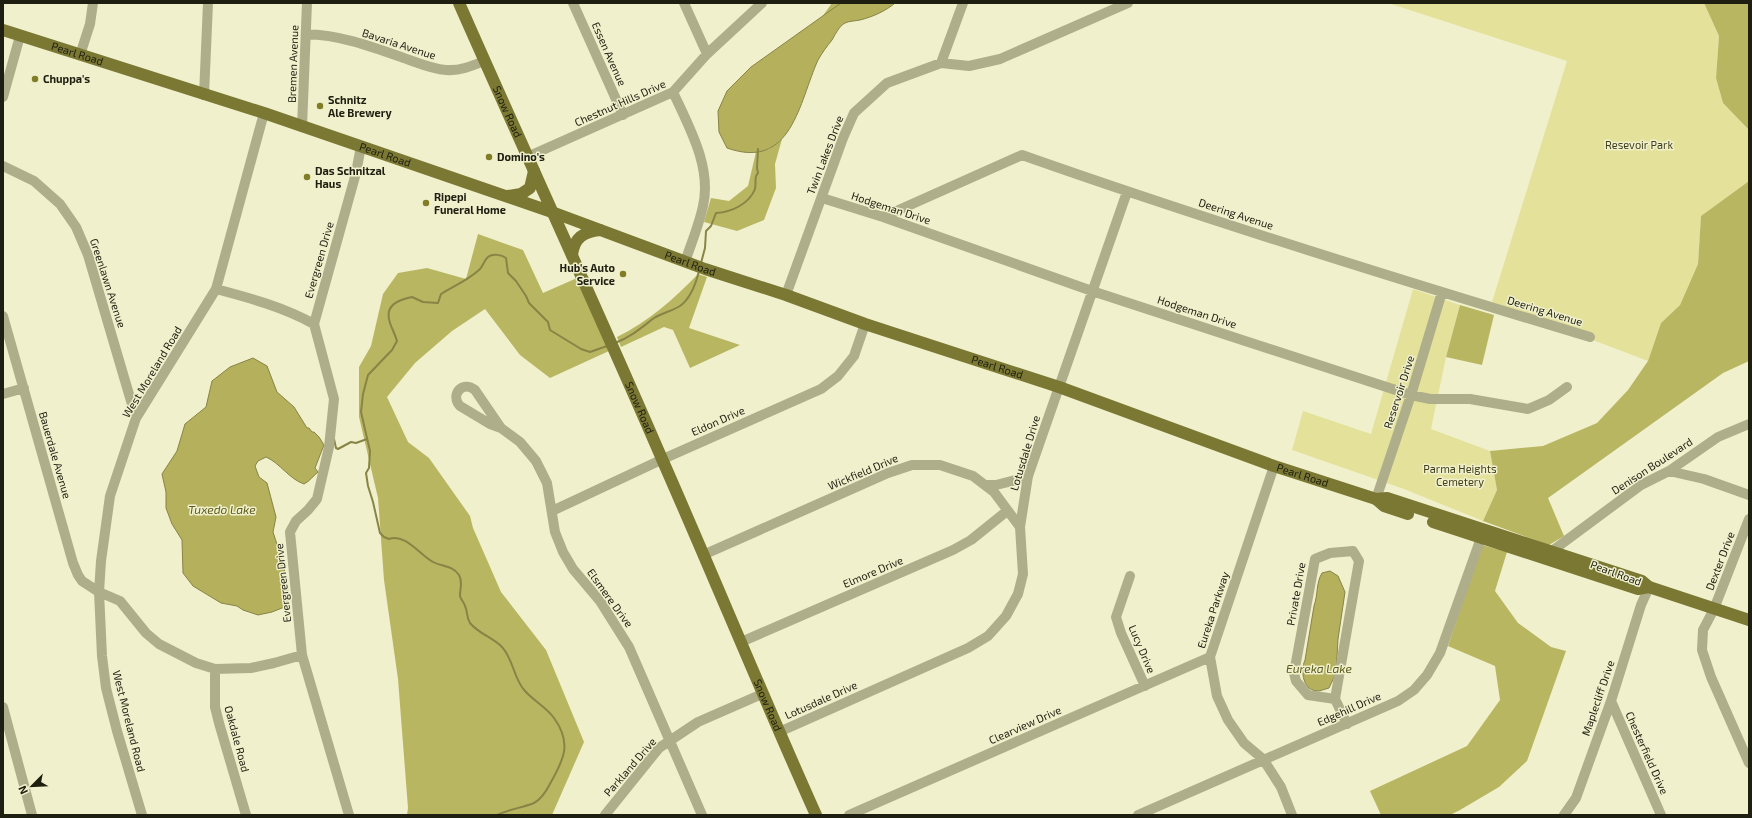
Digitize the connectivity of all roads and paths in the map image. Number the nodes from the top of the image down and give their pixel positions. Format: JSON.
{"nodes":[{"id":1,"x":93,"y":3,"type":"edge"},
{"id":2,"x":208,"y":3,"type":"edge"},
{"id":3,"x":307,"y":3,"type":"edge"},
{"id":4,"x":459,"y":3,"type":"edge"},
{"id":5,"x":573,"y":3,"type":"edge"},
{"id":6,"x":684,"y":3,"type":"edge"},
{"id":7,"x":762,"y":3,"type":"edge"},
{"id":8,"x":963,"y":3,"type":"edge"},
{"id":9,"x":1128,"y":3,"type":"edge"},
{"id":10,"x":3,"y":30,"type":"edge"},
{"id":11,"x":306,"y":34,"type":"junction"},
{"id":12,"x":20,"y":36,"type":"junction"},
{"id":13,"x":707,"y":54,"type":"junction"},
{"id":14,"x":80,"y":55,"type":"junction"},
{"id":15,"x":484,"y":61,"type":"junction"},
{"id":16,"x":941,"y":63,"type":"junction"},
{"id":17,"x":673,"y":92,"type":"junction"},
{"id":18,"x":204,"y":95,"type":"junction"},
{"id":19,"x":3,"y":97,"type":"edge"},
{"id":20,"x":264,"y":113,"type":"junction"},
{"id":21,"x":623,"y":115,"type":"junction"},
{"id":22,"x":302,"y":127,"type":"junction"},
{"id":23,"x":361,"y":146,"type":"junction"},
{"id":24,"x":528,"y":157,"type":"junction"},
{"id":25,"x":3,"y":166,"type":"edge"},
{"id":26,"x":534,"y":172,"type":"junction"},
{"id":27,"x":1127,"y":192,"type":"junction"},
{"id":28,"x":506,"y":196,"type":"junction"},
{"id":29,"x":822,"y":198,"type":"junction"},
{"id":30,"x":552,"y":212,"type":"junction"},
{"id":31,"x":883,"y":217,"type":"junction"},
{"id":32,"x":602,"y":230,"type":"junction"},
{"id":33,"x":572,"y":255,"type":"junction"},
{"id":34,"x":696,"y":266,"type":"junction"},
{"id":35,"x":216,"y":289,"type":"junction"},
{"id":36,"x":1092,"y":291,"type":"junction"},
{"id":37,"x":1442,"y":292,"type":"junction"},
{"id":38,"x":786,"y":295,"type":"junction"},
{"id":39,"x":3,"y":316,"type":"edge"},
{"id":40,"x":314,"y":324,"type":"junction"},
{"id":41,"x":865,"y":324,"type":"junction"},
{"id":42,"x":1590,"y":337,"type":"dead end"},
{"id":43,"x":1059,"y":386,"type":"junction"},
{"id":44,"x":1567,"y":387,"type":"dead end"},
{"id":45,"x":24,"y":388,"type":"junction"},
{"id":46,"x":3,"y":394,"type":"edge"},
{"id":47,"x":1411,"y":394,"type":"junction"},
{"id":48,"x":136,"y":418,"type":"junction"},
{"id":49,"x":1749,"y":424,"type":"edge"},
{"id":50,"x":501,"y":428,"type":"junction"},
{"id":51,"x":662,"y":459,"type":"junction"},
{"id":52,"x":1274,"y":466,"type":"junction"},
{"id":53,"x":1669,"y":471,"type":"junction"},
{"id":54,"x":1028,"y":477,"type":"junction"},
{"id":55,"x":986,"y":485,"type":"junction"},
{"id":56,"x":1749,"y":495,"type":"edge"},
{"id":57,"x":1376,"y":499,"type":"junction"},
{"id":58,"x":552,"y":511,"type":"junction"},
{"id":59,"x":1007,"y":511,"type":"junction"},
{"id":60,"x":1749,"y":521,"type":"edge"},
{"id":61,"x":1020,"y":527,"type":"junction"},
{"id":62,"x":1481,"y":538,"type":"junction"},
{"id":63,"x":1552,"y":551,"type":"junction"},
{"id":64,"x":703,"y":555,"type":"junction"},
{"id":65,"x":1130,"y":576,"type":"dead end"},
{"id":66,"x":1649,"y":587,"type":"junction"},
{"id":67,"x":99,"y":592,"type":"junction"},
{"id":68,"x":1714,"y":608,"type":"junction"},
{"id":69,"x":1749,"y":620,"type":"edge"},
{"id":70,"x":742,"y":642,"type":"junction"},
{"id":71,"x":302,"y":655,"type":"junction"},
{"id":72,"x":1210,"y":657,"type":"junction"},
{"id":73,"x":215,"y":669,"type":"junction"},
{"id":74,"x":1144,"y":686,"type":"junction"},
{"id":75,"x":762,"y":694,"type":"junction"},
{"id":76,"x":1335,"y":699,"type":"junction"},
{"id":77,"x":1611,"y":701,"type":"junction"},
{"id":78,"x":3,"y":707,"type":"edge"},
{"id":79,"x":1347,"y":724,"type":"junction"},
{"id":80,"x":779,"y":732,"type":"junction"},
{"id":81,"x":670,"y":740,"type":"junction"},
{"id":82,"x":1263,"y":759,"type":"junction"},
{"id":83,"x":1749,"y":763,"type":"edge"},
{"id":84,"x":32,"y":815,"type":"edge"},
{"id":85,"x":142,"y":815,"type":"edge"},
{"id":86,"x":246,"y":815,"type":"edge"},
{"id":87,"x":349,"y":815,"type":"edge"},
{"id":88,"x":605,"y":815,"type":"edge"},
{"id":89,"x":702,"y":815,"type":"edge"},
{"id":90,"x":816,"y":815,"type":"edge"},
{"id":91,"x":849,"y":815,"type":"edge"},
{"id":92,"x":1138,"y":815,"type":"edge"},
{"id":93,"x":1292,"y":815,"type":"edge"},
{"id":94,"x":1564,"y":815,"type":"edge"},
{"id":95,"x":1661,"y":815,"type":"edge"}],
"edges":[{"from":1,"to":14,"type":"street"},
{"from":2,"to":18,"type":"street"},
{"from":3,"to":11,"type":"street","name":"Bremen Avenue"},
{"from":4,"to":15,"type":"main road","name":"Snow Road"},
{"from":5,"to":21,"type":"street","name":"Essen Avenue"},
{"from":6,"to":13,"type":"street"},
{"from":7,"to":13,"type":"street","name":"Chestnut Hills Drive"},
{"from":8,"to":16,"type":"street"},
{"from":9,"to":16,"type":"street"},
{"from":10,"to":12,"type":"main road","name":"Pearl Road"},
{"from":11,"to":15,"type":"street","name":"Bavaria Avenue"},
{"from":11,"to":22,"type":"street","name":"Bremen Avenue"},
{"from":12,"to":14,"type":"main road","name":"Pearl Road"},
{"from":12,"to":19,"type":"street"},
{"from":13,"to":17,"type":"street","name":"Chestnut Hills Drive"},
{"from":14,"to":18,"type":"main road","name":"Pearl Road"},
{"from":15,"to":24,"type":"main road","name":"Snow Road"},
{"from":16,"to":29,"type":"street","name":"Twin Lakes Drive"},
{"from":17,"to":21,"type":"street","name":"Chestnut Hills Drive"},
{"from":17,"to":34,"type":"street"},
{"from":18,"to":20,"type":"main road","name":"Pearl Road"},
{"from":20,"to":22,"type":"main road","name":"Pearl Road"},
{"from":20,"to":35,"type":"street","name":"West Moreland Road"},
{"from":21,"to":24,"type":"street","name":"Chestnut Hills Drive"},
{"from":22,"to":23,"type":"main road","name":"Pearl Road"},
{"from":23,"to":28,"type":"main road","name":"Pearl Road"},
{"from":23,"to":40,"type":"street","name":"Evergreen Drive"},
{"from":24,"to":26,"type":"main road","name":"Snow Road"},
{"from":25,"to":48,"type":"street","name":"Greenlawn Avenue"},
{"from":26,"to":28,"type":"main road"},
{"from":26,"to":30,"type":"main road","name":"Snow Road"},
{"from":27,"to":31,"type":"street","name":"Deering Avenue"},
{"from":27,"to":36,"type":"street","name":"Lotusdale Drive"},
{"from":27,"to":37,"type":"street","name":"Deering Avenue"},
{"from":28,"to":30,"type":"main road","name":"Pearl Road"},
{"from":29,"to":31,"type":"street","name":"Hodgeman Drive"},
{"from":29,"to":38,"type":"street","name":"Twin Lakes Drive"},
{"from":30,"to":32,"type":"main road","name":"Pearl Road"},
{"from":30,"to":33,"type":"main road","name":"Snow Road"},
{"from":31,"to":36,"type":"street","name":"Hodgeman Drive"},
{"from":32,"to":33,"type":"main road"},
{"from":32,"to":34,"type":"main road","name":"Pearl Road"},
{"from":33,"to":51,"type":"main road","name":"Snow Road"},
{"from":34,"to":38,"type":"main road","name":"Pearl Road"},
{"from":35,"to":40,"type":"street"},
{"from":35,"to":48,"type":"street","name":"West Moreland Road"},
{"from":36,"to":43,"type":"street","name":"Lotusdale Drive"},
{"from":36,"to":47,"type":"street","name":"Hodgeman Drive"},
{"from":37,"to":42,"type":"street","name":"Deering Avenue"},
{"from":37,"to":47,"type":"street","name":"Reservoir Drive"},
{"from":38,"to":41,"type":"main road","name":"Pearl Road"},
{"from":39,"to":45,"type":"street","name":"Bauerdale Avenue"},
{"from":40,"to":71,"type":"street","name":"Evergreen Drive"},
{"from":41,"to":43,"type":"main road","name":"Pearl Road"},
{"from":41,"to":51,"type":"street","name":"Eldon Drive"},
{"from":43,"to":52,"type":"main road","name":"Pearl Road"},
{"from":43,"to":54,"type":"street","name":"Lotusdale Drive"},
{"from":44,"to":47,"type":"street","name":"Hodgeman Drive"},
{"from":45,"to":46,"type":"street"},
{"from":45,"to":67,"type":"street","name":"Bauerdale Avenue"},
{"from":47,"to":57,"type":"street","name":"Reservoir Drive"},
{"from":48,"to":67,"type":"street","name":"West Moreland Road"},
{"from":49,"to":53,"type":"street","name":"Denison Boulevard"},
{"from":50,"to":50,"type":"street","name":"Elsmere Drive"},
{"from":50,"to":58,"type":"street","name":"Elsmere Drive"},
{"from":51,"to":58,"type":"street","name":"Eldon Drive"},
{"from":51,"to":64,"type":"main road","name":"Snow Road"},
{"from":52,"to":57,"type":"main road","name":"Pearl Road"},
{"from":52,"to":72,"type":"street","name":"Eureka Parkway"},
{"from":53,"to":56,"type":"street"},
{"from":53,"to":63,"type":"street","name":"Denison Boulevard"},
{"from":54,"to":55,"type":"street"},
{"from":54,"to":61,"type":"street","name":"Lotusdale Drive"},
{"from":55,"to":59,"type":"street","name":"Wickfield Drive"},
{"from":55,"to":64,"type":"street","name":"Wickfield Drive"},
{"from":57,"to":62,"type":"main road","name":"Pearl Road"},
{"from":57,"to":63,"type":"main road","name":"Pearl Road"},
{"from":58,"to":81,"type":"street","name":"Elsmere Drive"},
{"from":59,"to":61,"type":"street","name":"Wickfield Drive"},
{"from":59,"to":70,"type":"street","name":"Elmore Drive"},
{"from":60,"to":68,"type":"street","name":"Dexter Drive"},
{"from":61,"to":80,"type":"street","name":"Lotusdale Drive"},
{"from":62,"to":66,"type":"main road","name":"Pearl Road"},
{"from":62,"to":79,"type":"street","name":"Edgehill Drive"},
{"from":63,"to":66,"type":"main road","name":"Pearl Road"},
{"from":64,"to":70,"type":"main road","name":"Snow Road"},
{"from":65,"to":74,"type":"street","name":"Lucy Drive"},
{"from":66,"to":68,"type":"main road","name":"Pearl Road"},
{"from":66,"to":77,"type":"street","name":"Maplecliff Drive"},
{"from":67,"to":73,"type":"street","name":"Bauerdale Avenue"},
{"from":67,"to":85,"type":"street","name":"West Moreland Road"},
{"from":68,"to":69,"type":"main road","name":"Pearl Road"},
{"from":68,"to":83,"type":"street","name":"Dexter Drive"},
{"from":70,"to":75,"type":"main road","name":"Snow Road"},
{"from":71,"to":73,"type":"street","name":"Bauerdale Avenue"},
{"from":71,"to":87,"type":"street","name":"Evergreen Drive"},
{"from":72,"to":74,"type":"street","name":"Clearview Drive"},
{"from":72,"to":82,"type":"street","name":"Eureka Parkway"},
{"from":73,"to":86,"type":"street","name":"Oakdale Road"},
{"from":74,"to":91,"type":"street","name":"Clearview Drive"},
{"from":75,"to":80,"type":"main road","name":"Snow Road"},
{"from":75,"to":81,"type":"street","name":"Parkland Drive"},
{"from":76,"to":76,"type":"street","name":"Private Drive"},
{"from":76,"to":79,"type":"street"},
{"from":77,"to":94,"type":"street","name":"Maplecliff Drive"},
{"from":77,"to":95,"type":"street","name":"Chesterfield Drive"},
{"from":78,"to":84,"type":"street"},
{"from":79,"to":82,"type":"street","name":"Edgehill Drive"},
{"from":80,"to":90,"type":"main road","name":"Snow Road"},
{"from":81,"to":88,"type":"street","name":"Parkland Drive"},
{"from":81,"to":89,"type":"street","name":"Elsmere Drive"},
{"from":82,"to":92,"type":"street","name":"Edgehill Drive"},
{"from":82,"to":93,"type":"street","name":"Eureka Parkway"}]}
